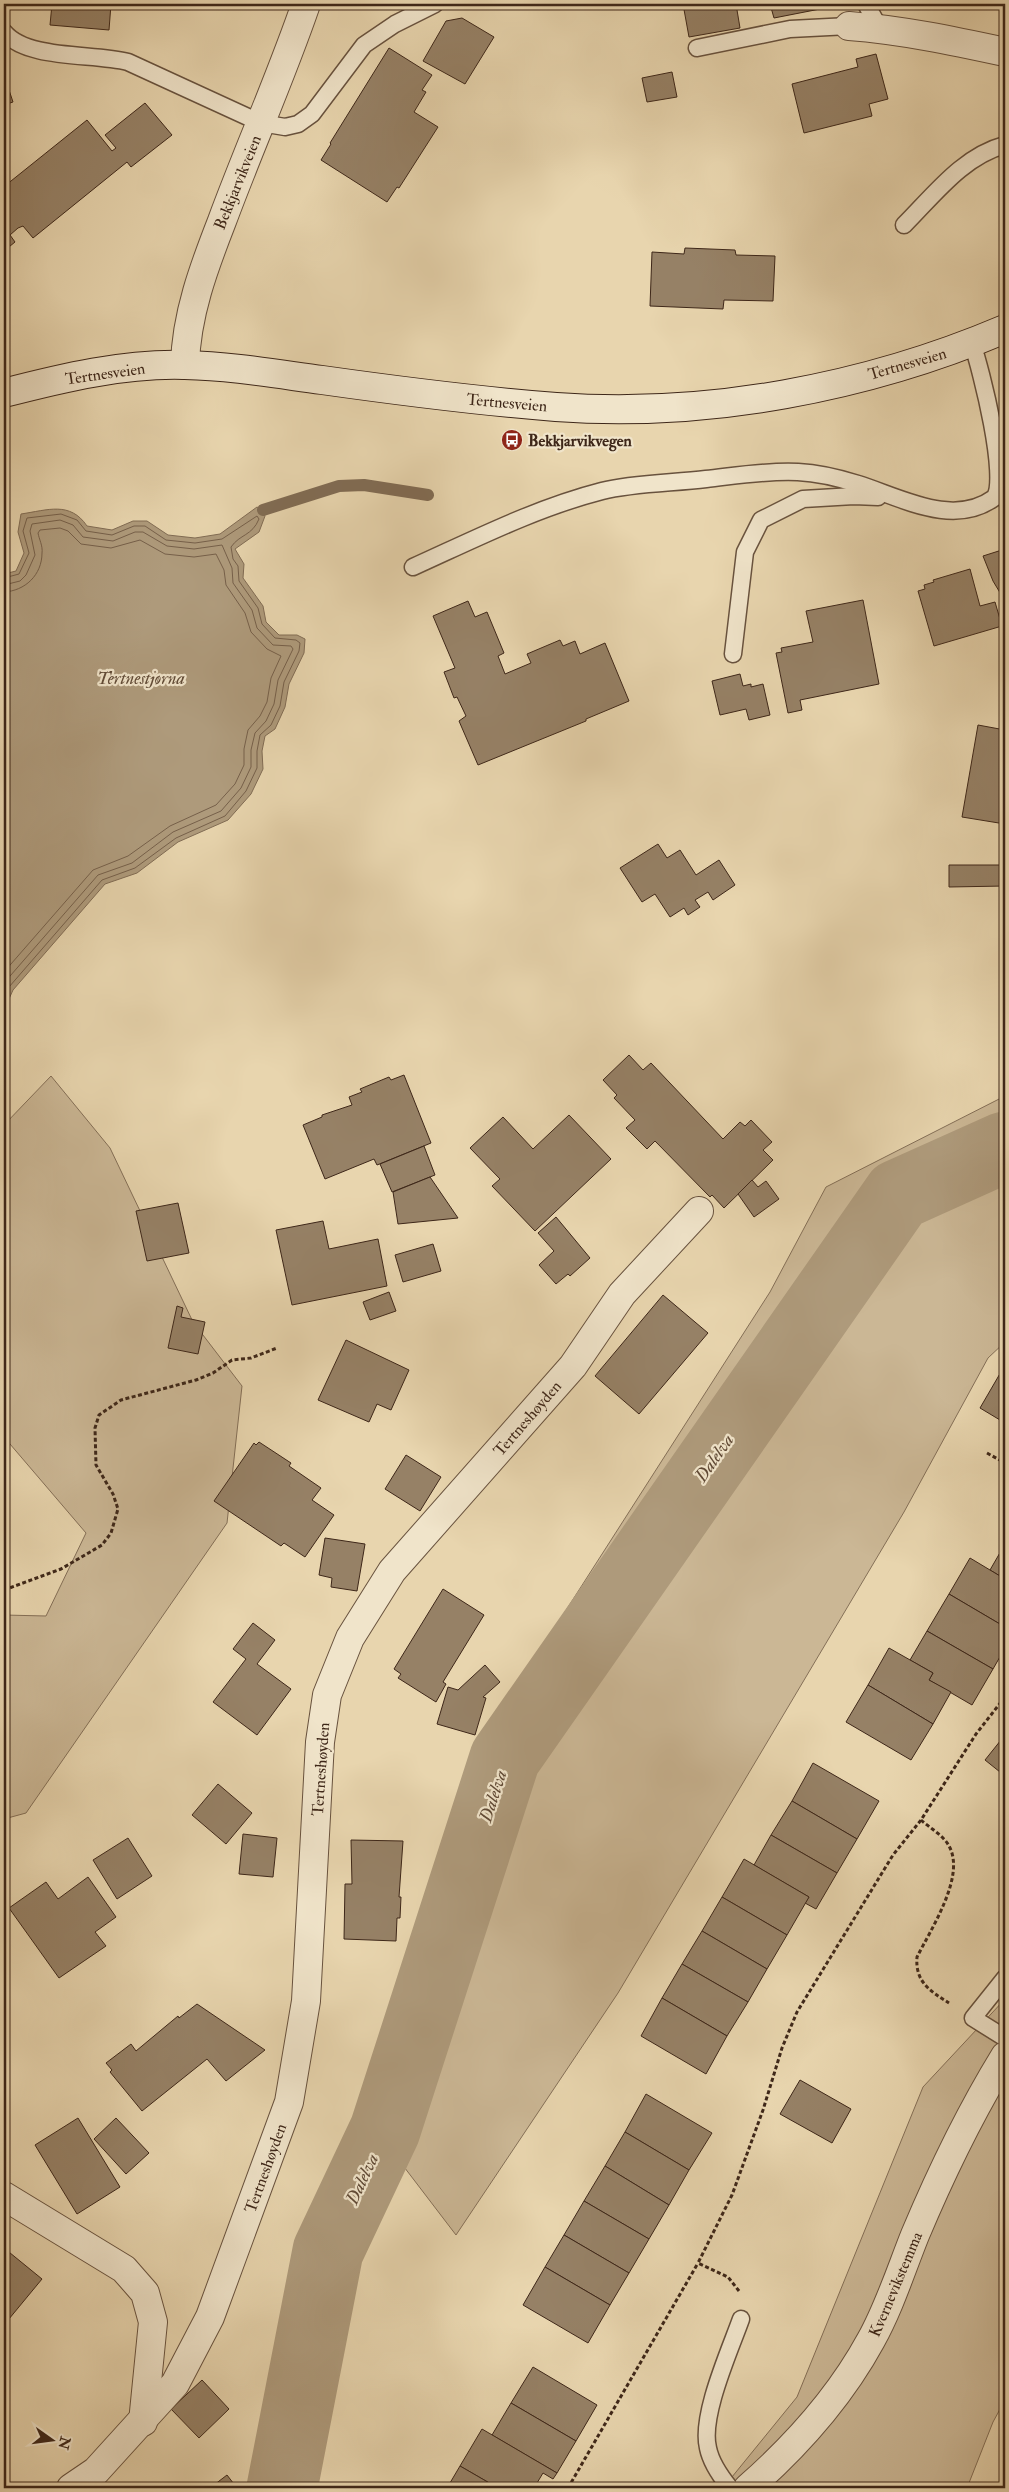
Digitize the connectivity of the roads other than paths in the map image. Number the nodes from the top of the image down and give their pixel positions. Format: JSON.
{"nodes":[{"id":1,"x":306,"y":4,"type":"edge"},
{"id":2,"x":435,"y":4,"type":"edge"},
{"id":3,"x":866,"y":4,"type":"edge"},
{"id":4,"x":850,"y":26,"type":"joint"},
{"id":5,"x":880,"y":28,"type":"junction"},
{"id":6,"x":4,"y":32,"type":"edge"},
{"id":7,"x":697,"y":48,"type":"dead end"},
{"id":8,"x":1005,"y":52,"type":"edge"},
{"id":9,"x":261,"y":123,"type":"junction"},
{"id":10,"x":1005,"y":145,"type":"edge"},
{"id":11,"x":904,"y":225,"type":"dead end"},
{"id":12,"x":1005,"y":330,"type":"edge"},
{"id":13,"x":972,"y":343,"type":"junction"},
{"id":14,"x":185,"y":365,"type":"junction"},
{"id":15,"x":4,"y":393,"type":"edge"},
{"id":16,"x":902,"y":499,"type":"junction"},
{"id":17,"x":413,"y":567,"type":"dead end"},
{"id":18,"x":733,"y":654,"type":"dead end"},
{"id":19,"x":699,"y":1211,"type":"dead end"},
{"id":20,"x":1005,"y":1978,"type":"edge"},
{"id":21,"x":1005,"y":2038,"type":"edge"},
{"id":22,"x":1005,"y":2056,"type":"edge"},
{"id":23,"x":4,"y":2196,"type":"edge"},
{"id":24,"x":741,"y":2319,"type":"road end"},
{"id":25,"x":142,"y":2422,"type":"junction"},
{"id":26,"x":71,"y":2488,"type":"edge"},
{"id":27,"x":730,"y":2488,"type":"edge"},
{"id":28,"x":748,"y":2488,"type":"edge"}],
"edges":[{"from":1,"to":9,"type":"street","name":"Bekkjarvikveien"},
{"from":2,"to":9,"type":"lane"},
{"from":3,"to":5,"type":"lane"},
{"from":4,"to":5,"type":"street"},
{"from":4,"to":7,"type":"lane"},
{"from":5,"to":8,"type":"street"},
{"from":6,"to":9,"type":"lane"},
{"from":9,"to":14,"type":"street","name":"Bekkjarvikveien"},
{"from":10,"to":11,"type":"lane"},
{"from":12,"to":13,"type":"street","name":"Tertnesveien"},
{"from":13,"to":14,"type":"street","name":"Tertnesveien"},
{"from":13,"to":16,"type":"lane"},
{"from":14,"to":15,"type":"street","name":"Tertnesveien"},
{"from":16,"to":17,"type":"lane"},
{"from":16,"to":18,"type":"lane"},
{"from":19,"to":25,"type":"street","name":"Tertneshøyden"},
{"from":20,"to":21,"type":"lane"},
{"from":22,"to":28,"type":"street","name":"Kvernevikstemma"},
{"from":23,"to":25,"type":"street"},
{"from":24,"to":27,"type":"lane"},
{"from":25,"to":26,"type":"street","name":"Tertneshøyden"}]}
